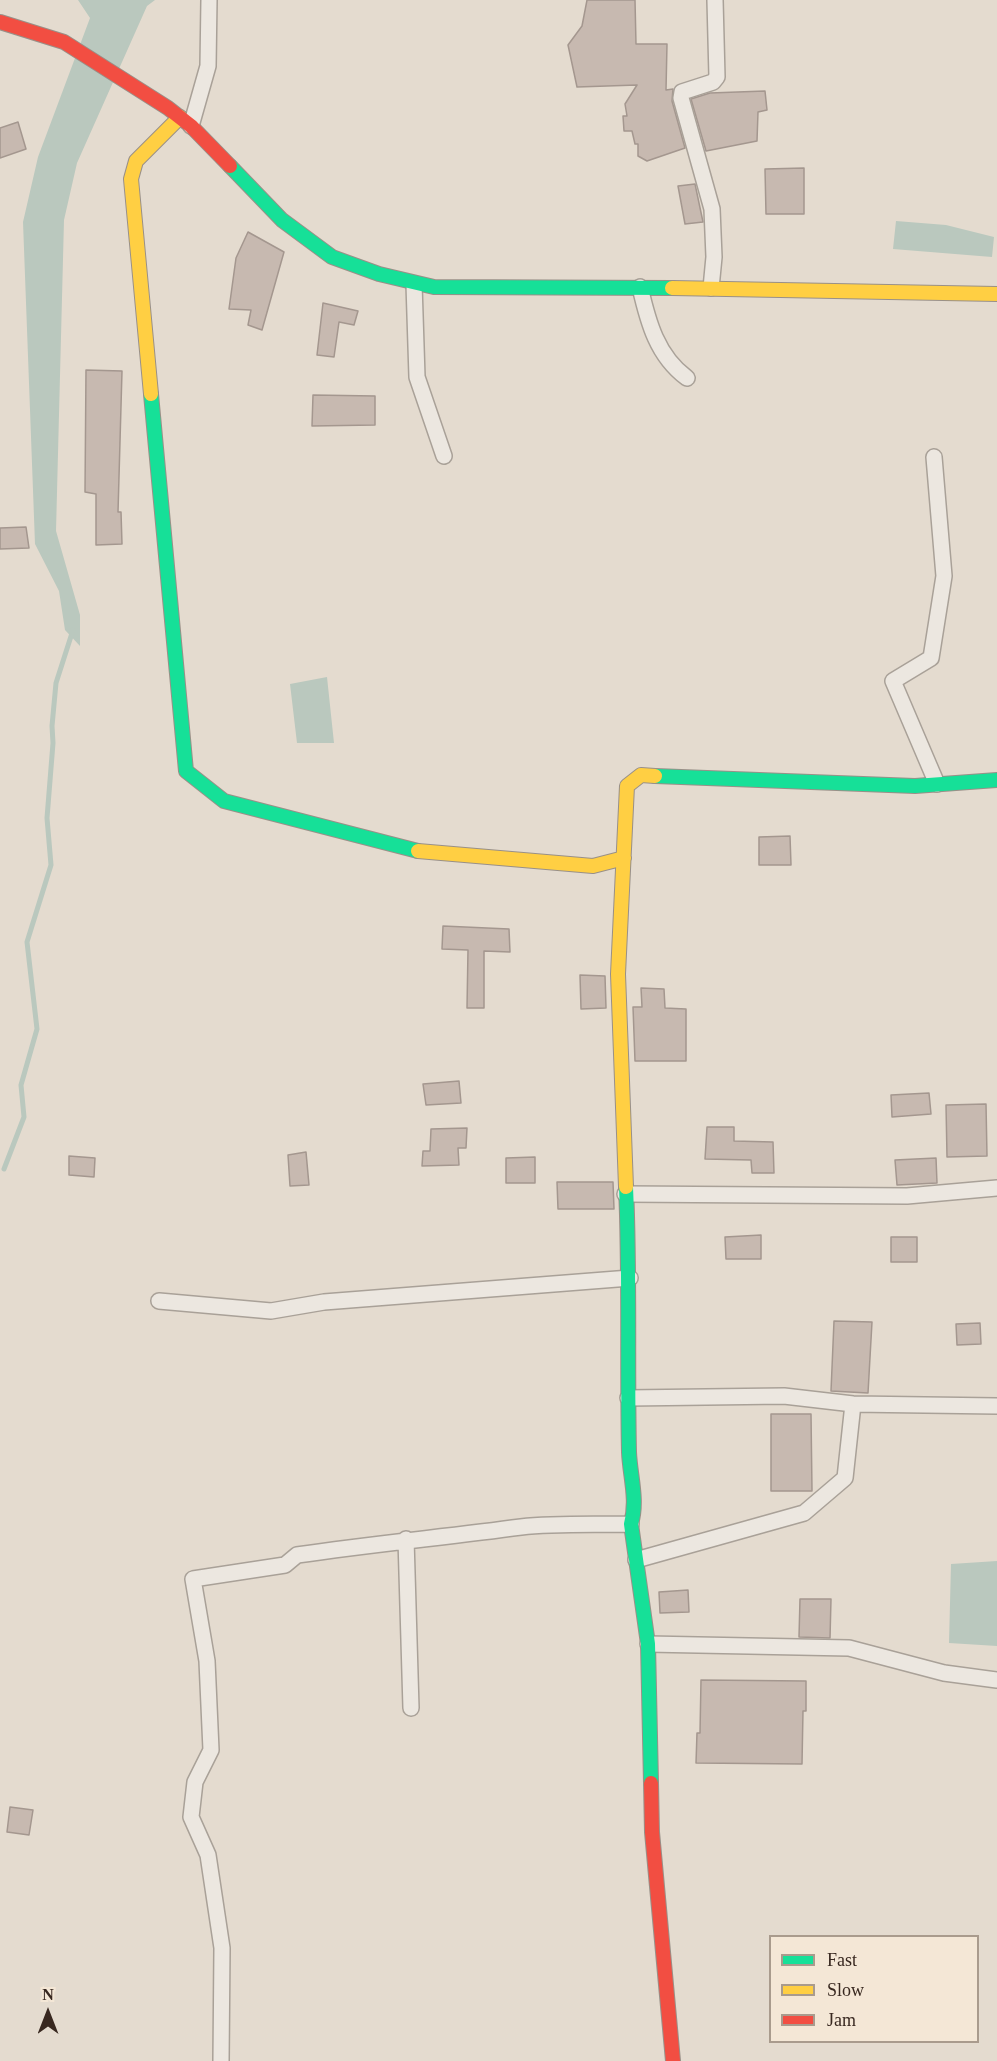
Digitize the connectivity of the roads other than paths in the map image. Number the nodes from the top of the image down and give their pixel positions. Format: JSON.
{"nodes":[{"id":1,"x":209,"y":0,"type":"edge"},
{"id":2,"x":716,"y":0,"type":"edge"},
{"id":3,"x":0,"y":22,"type":"edge"},
{"id":4,"x":185,"y":122,"type":"junction"},
{"id":5,"x":414,"y":284,"type":"junction"},
{"id":6,"x":639,"y":287,"type":"junction"},
{"id":7,"x":711,"y":288,"type":"junction"},
{"id":8,"x":997,"y":294,"type":"edge"},
{"id":9,"x":687,"y":378,"type":"dead end"},
{"id":10,"x":444,"y":456,"type":"dead end"},
{"id":11,"x":934,"y":458,"type":"dead end"},
{"id":12,"x":997,"y":780,"type":"edge"},
{"id":13,"x":937,"y":784,"type":"junction"},
{"id":14,"x":624,"y":858,"type":"junction"},
{"id":15,"x":997,"y":1188,"type":"edge"},
{"id":16,"x":625,"y":1194,"type":"junction"},
{"id":17,"x":630,"y":1278,"type":"junction"},
{"id":18,"x":159,"y":1302,"type":"dead end"},
{"id":19,"x":628,"y":1398,"type":"junction"},
{"id":20,"x":854,"y":1404,"type":"junction"},
{"id":21,"x":997,"y":1406,"type":"edge"},
{"id":22,"x":631,"y":1524,"type":"junction"},
{"id":23,"x":406,"y":1539,"type":"junction"},
{"id":24,"x":636,"y":1560,"type":"junction"},
{"id":25,"x":648,"y":1644,"type":"junction"},
{"id":26,"x":997,"y":1680,"type":"edge"},
{"id":27,"x":411,"y":1708,"type":"dead end"},
{"id":28,"x":221,"y":2061,"type":"edge"},
{"id":29,"x":673,"y":2061,"type":"edge"}],
"edges":[{"from":1,"to":4,"type":"street"},
{"from":2,"to":7,"type":"street"},
{"from":3,"to":4,"type":"street"},
{"from":4,"to":5,"type":"street"},
{"from":4,"to":14,"type":"street"},
{"from":5,"to":6,"type":"street"},
{"from":5,"to":10,"type":"street"},
{"from":6,"to":7,"type":"street"},
{"from":6,"to":9,"type":"street"},
{"from":7,"to":8,"type":"street"},
{"from":11,"to":13,"type":"street"},
{"from":12,"to":13,"type":"street"},
{"from":13,"to":14,"type":"street"},
{"from":14,"to":16,"type":"street"},
{"from":15,"to":16,"type":"street"},
{"from":16,"to":17,"type":"street"},
{"from":17,"to":18,"type":"street"},
{"from":17,"to":19,"type":"street"},
{"from":19,"to":20,"type":"street"},
{"from":19,"to":22,"type":"street"},
{"from":20,"to":21,"type":"street"},
{"from":20,"to":24,"type":"street"},
{"from":22,"to":23,"type":"street"},
{"from":22,"to":24,"type":"street"},
{"from":23,"to":27,"type":"street"},
{"from":23,"to":28,"type":"street"},
{"from":24,"to":25,"type":"street"},
{"from":25,"to":26,"type":"street"},
{"from":25,"to":29,"type":"street"}]}
